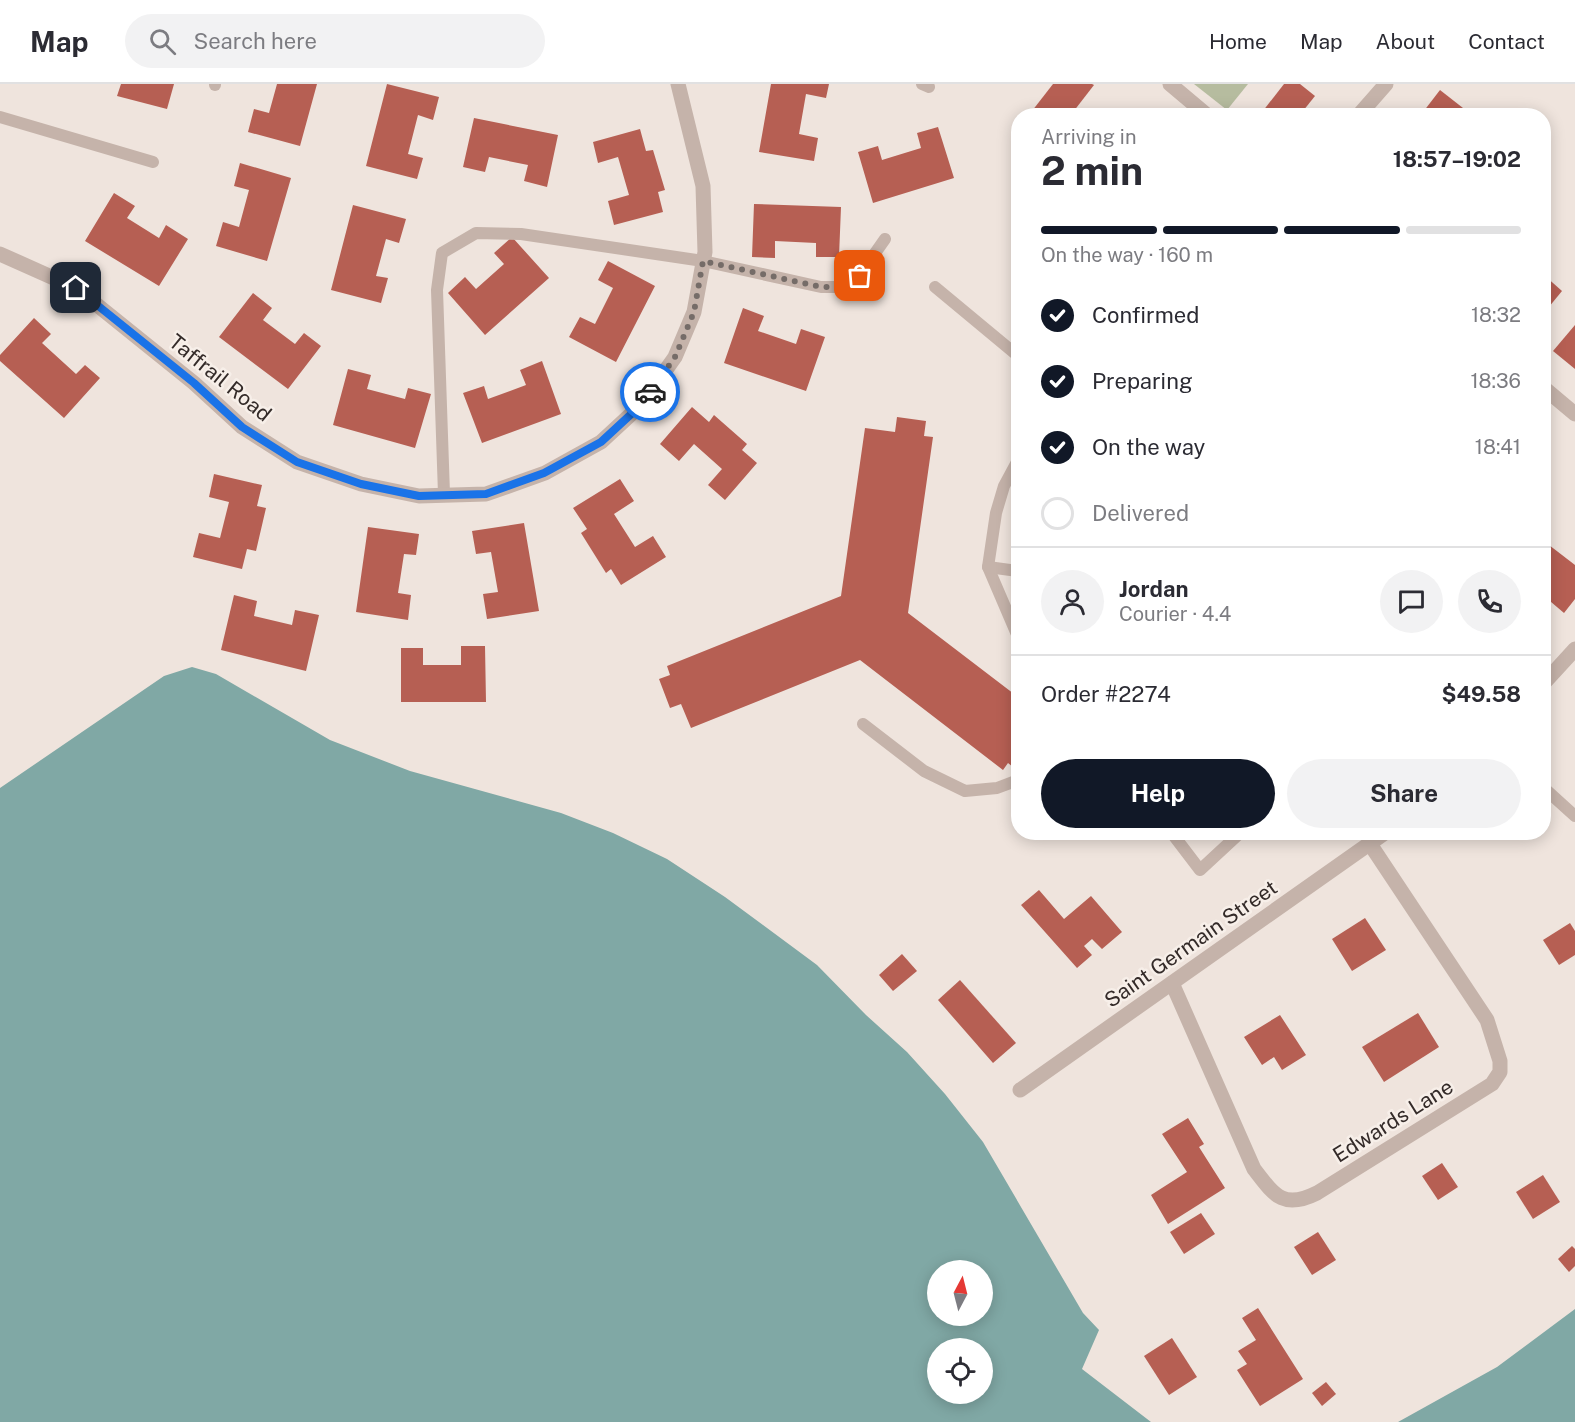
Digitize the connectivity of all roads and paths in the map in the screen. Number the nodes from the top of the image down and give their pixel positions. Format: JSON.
{"nodes":[{"id":1,"x":678,"y":84,"type":"edge"},
{"id":2,"x":1170,"y":84,"type":"edge"},
{"id":3,"x":1386,"y":84,"type":"edge"},
{"id":4,"x":1198,"y":108,"type":"edge"},
{"id":5,"x":1365,"y":108,"type":"edge"},
{"id":6,"x":0,"y":117,"type":"edge"},
{"id":7,"x":153,"y":162,"type":"dead end"},
{"id":8,"x":885,"y":239,"type":"dead end"},
{"id":9,"x":0,"y":254,"type":"edge"},
{"id":10,"x":703,"y":261,"type":"junction"},
{"id":11,"x":935,"y":287,"type":"dead end"},
{"id":12,"x":1011,"y":350,"type":"edge"},
{"id":13,"x":1551,"y":394,"type":"edge"},
{"id":14,"x":1575,"y":414,"type":"edge"},
{"id":15,"x":1011,"y":473,"type":"edge"},
{"id":16,"x":444,"y":494,"type":"junction"},
{"id":17,"x":988,"y":567,"type":"junction"},
{"id":18,"x":1011,"y":570,"type":"edge"},
{"id":19,"x":1011,"y":621,"type":"edge"},
{"id":20,"x":1575,"y":649,"type":"edge"},
{"id":21,"x":1551,"y":675,"type":"edge"},
{"id":22,"x":863,"y":724,"type":"dead end"},
{"id":23,"x":1011,"y":783,"type":"edge"},
{"id":24,"x":1551,"y":794,"type":"edge"},
{"id":25,"x":1575,"y":816,"type":"edge"},
{"id":26,"x":1177,"y":840,"type":"edge"},
{"id":27,"x":1232,"y":840,"type":"edge"},
{"id":28,"x":1375,"y":840,"type":"edge"},
{"id":29,"x":1370,"y":844,"type":"junction"},
{"id":30,"x":1173,"y":983,"type":"junction"},
{"id":31,"x":1020,"y":1090,"type":"dead end"}],
"edges":[{"from":1,"to":10,"type":"street","name":"Taffrail Road"},
{"from":2,"to":4,"type":"street"},
{"from":3,"to":5,"type":"street"},
{"from":6,"to":7,"type":"lane"},
{"from":8,"to":10,"type":"lane"},
{"from":9,"to":16,"type":"street","name":"Taffrail Road"},
{"from":10,"to":16,"type":"street","name":"Taffrail Road"},
{"from":10,"to":16,"type":"lane"},
{"from":11,"to":12,"type":"lane"},
{"from":13,"to":14,"type":"street"},
{"from":15,"to":17,"type":"lane"},
{"from":17,"to":18,"type":"lane"},
{"from":17,"to":19,"type":"lane"},
{"from":20,"to":21,"type":"street"},
{"from":22,"to":23,"type":"lane"},
{"from":24,"to":25,"type":"lane"},
{"from":26,"to":27,"type":"lane"},
{"from":28,"to":29,"type":"street","name":"Saint Germain Street"},
{"from":29,"to":30,"type":"street","name":"Saint Germain Street"},
{"from":29,"to":30,"type":"street","name":"Edwards Lane"},
{"from":30,"to":31,"type":"street","name":"Saint Germain Street"}]}
